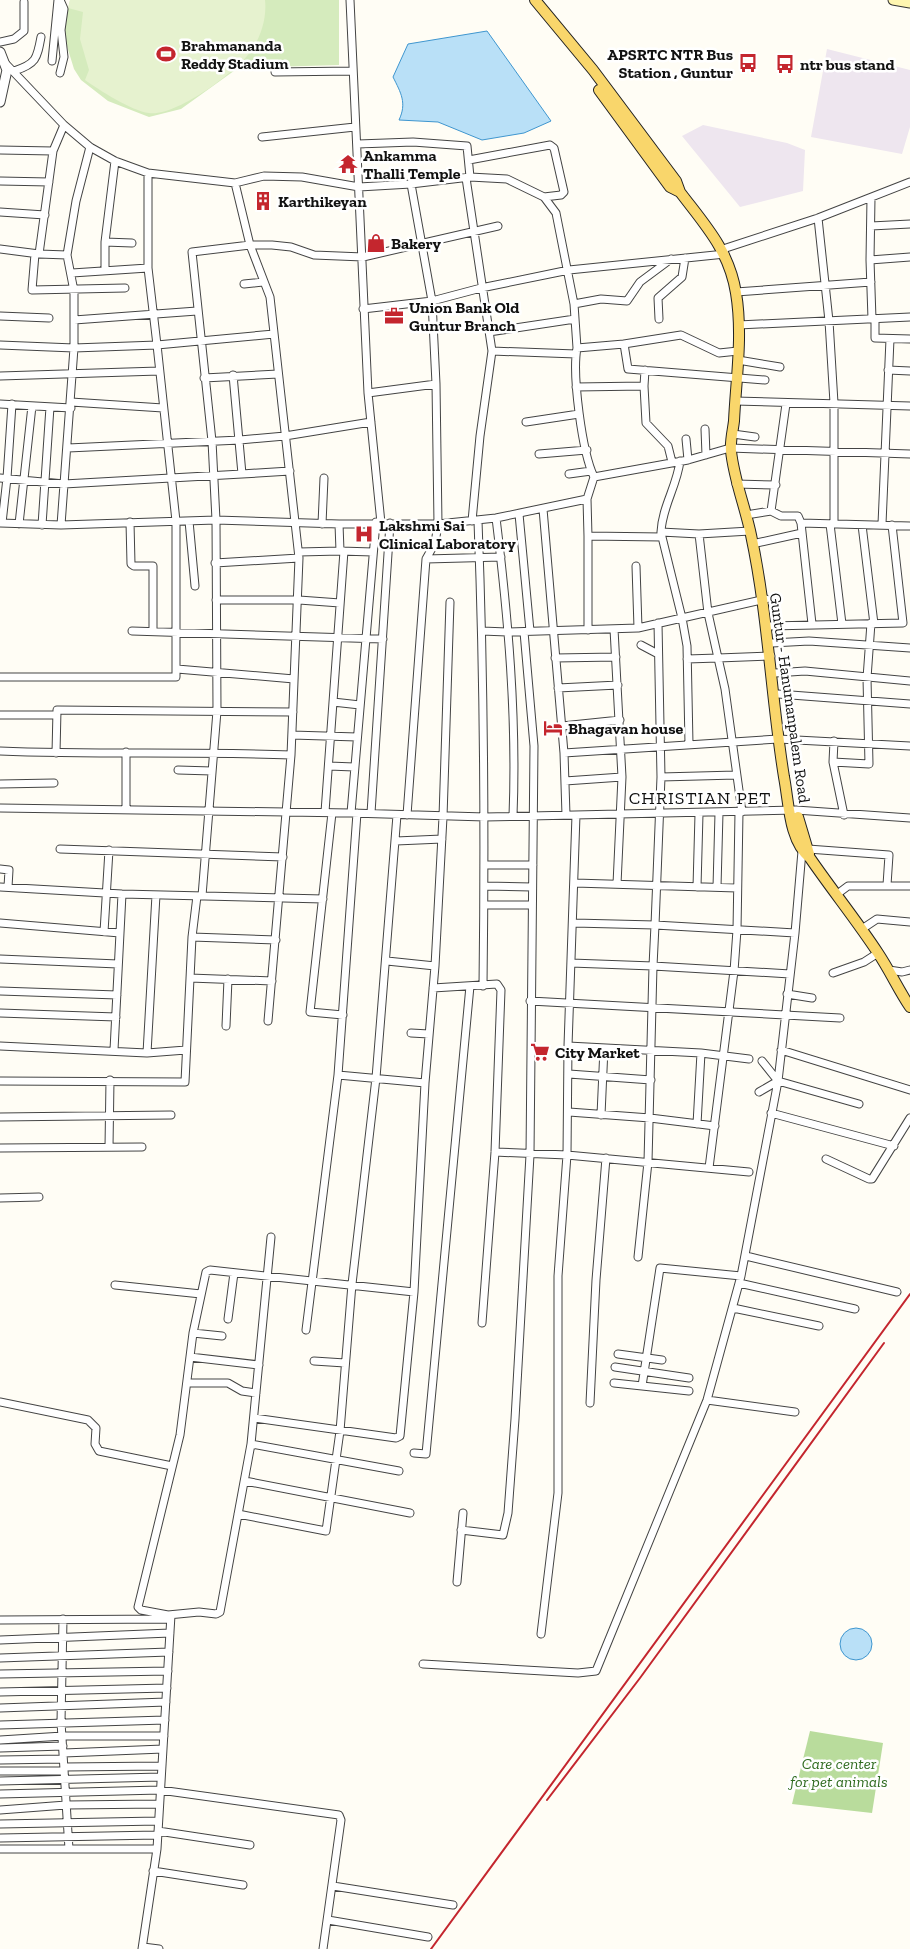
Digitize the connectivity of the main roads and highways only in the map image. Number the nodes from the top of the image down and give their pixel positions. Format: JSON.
{"nodes":[{"id":1,"x":527,"y":0,"type":"edge"},
{"id":2,"x":535,"y":0,"type":"edge"},
{"id":3,"x":893,"y":0,"type":"edge"},
{"id":4,"x":910,"y":3,"type":"edge"},
{"id":5,"x":680,"y":192,"type":"junction"},
{"id":6,"x":764,"y":599,"type":"junction"},
{"id":7,"x":771,"y":656,"type":"junction"},
{"id":8,"x":781,"y":739,"type":"junction"},
{"id":9,"x":910,"y":1006,"type":"edge"}],
"edges":[{"from":1,"to":5,"type":"main road","name":"Guntur - Hanumanpalem Road"},
{"from":2,"to":5,"type":"main road","name":"Guntur - Hanumanpalem Road"},
{"from":3,"to":4,"type":"main road"},
{"from":5,"to":6,"type":"main road","name":"Guntur - Hanumanpalem Road"},
{"from":6,"to":7,"type":"main road","name":"Guntur - Hanumanpalem Road"},
{"from":6,"to":7,"type":"main road","name":"Guntur - Hanumanpalem Road"},
{"from":7,"to":8,"type":"main road","name":"Guntur - Hanumanpalem Road"},
{"from":7,"to":8,"type":"main road","name":"Guntur - Hanumanpalem Road"},
{"from":8,"to":9,"type":"main road","name":"Guntur - Hanumanpalem Road"}]}
